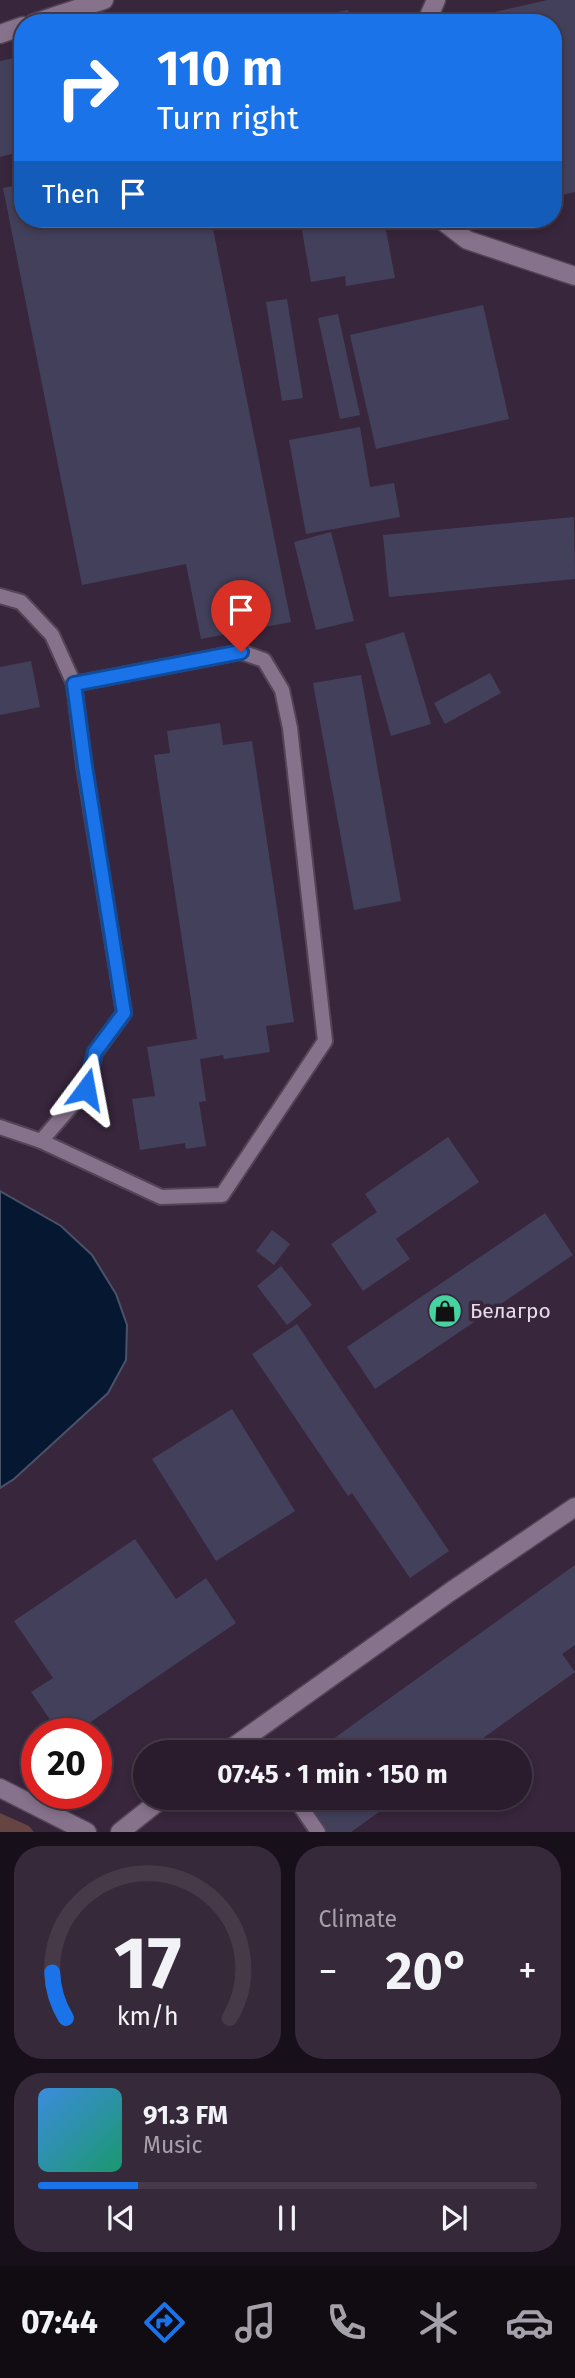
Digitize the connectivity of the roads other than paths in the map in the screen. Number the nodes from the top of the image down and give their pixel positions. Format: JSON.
{"nodes":[{"id":1,"x":104,"y":0,"type":"edge"},
{"id":2,"x":61,"y":14,"type":"edge"},
{"id":3,"x":452,"y":228,"type":"edge"},
{"id":4,"x":575,"y":276,"type":"edge"},
{"id":5,"x":0,"y":596,"type":"edge"},
{"id":6,"x":74,"y":684,"type":"junction"},
{"id":7,"x":0,"y":1127,"type":"edge"},
{"id":8,"x":41,"y":1142,"type":"junction"},
{"id":9,"x":575,"y":1507,"type":"edge"},
{"id":10,"x":250,"y":1735,"type":"junction"},
{"id":11,"x":243,"y":1740,"type":"edge"},
{"id":12,"x":254,"y":1740,"type":"edge"},
{"id":13,"x":0,"y":1788,"type":"edge"},
{"id":14,"x":148,"y":1810,"type":"edge"},
{"id":15,"x":303,"y":1810,"type":"edge"},
{"id":16,"x":88,"y":1832,"type":"edge"},
{"id":17,"x":120,"y":1832,"type":"edge"},
{"id":18,"x":318,"y":1832,"type":"edge"}],
"edges":[{"from":1,"to":2,"type":"street"},
{"from":3,"to":4,"type":"street"},
{"from":5,"to":6,"type":"lane"},
{"from":6,"to":8,"type":"lane"},
{"from":6,"to":8,"type":"lane"},
{"from":7,"to":8,"type":"lane"},
{"from":9,"to":10,"type":"street"},
{"from":10,"to":11,"type":"street"},
{"from":10,"to":12,"type":"lane"},
{"from":13,"to":16,"type":"street"},
{"from":14,"to":17,"type":"street"},
{"from":15,"to":18,"type":"lane"}]}
